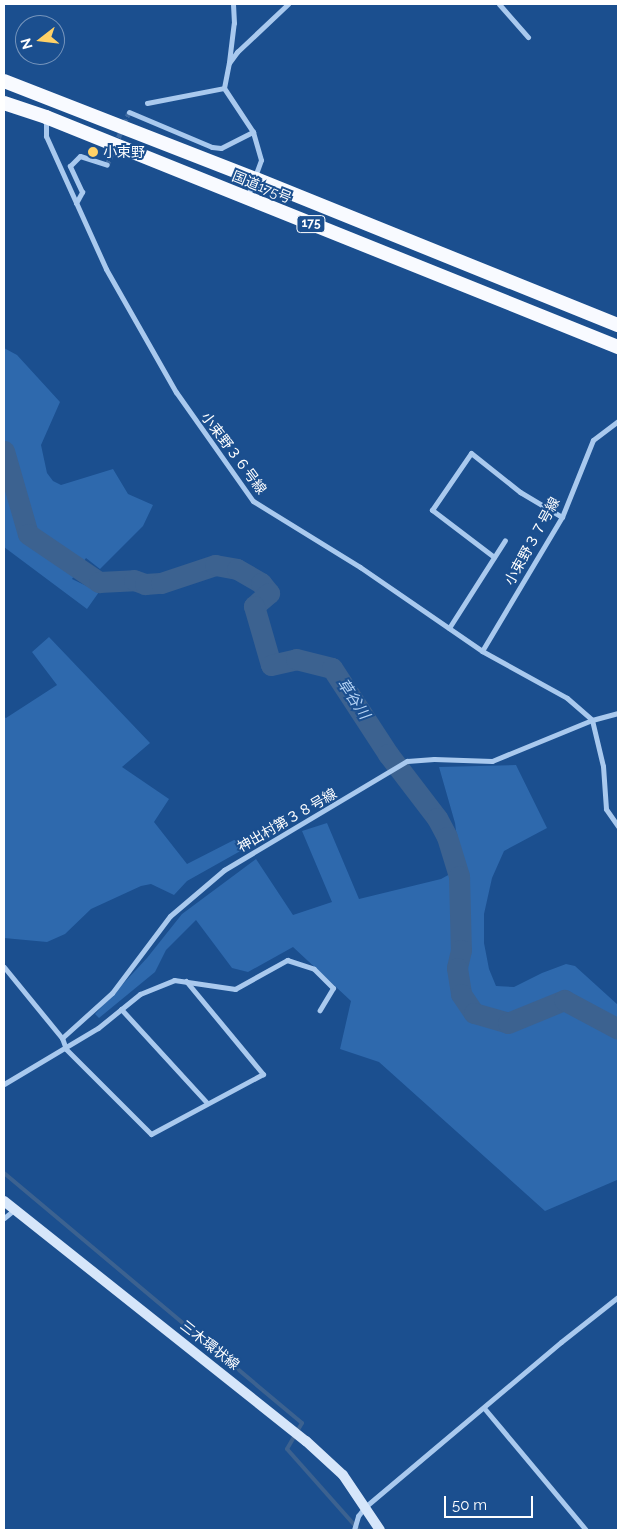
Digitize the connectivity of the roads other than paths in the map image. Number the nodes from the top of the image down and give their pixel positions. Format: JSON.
{"nodes":[{"id":1,"x":233,"y":4,"type":"edge"},
{"id":2,"x":288,"y":4,"type":"edge"},
{"id":3,"x":499,"y":4,"type":"edge"},
{"id":4,"x":528,"y":37,"type":"dead end"},
{"id":5,"x":229,"y":63,"type":"junction"},
{"id":6,"x":4,"y":81,"type":"edge"},
{"id":7,"x":224,"y":88,"type":"junction"},
{"id":8,"x":147,"y":102,"type":"dead end"},
{"id":9,"x":4,"y":103,"type":"edge"},
{"id":10,"x":129,"y":112,"type":"dead end"},
{"id":11,"x":46,"y":117,"type":"junction"},
{"id":12,"x":253,"y":132,"type":"junction"},
{"id":13,"x":107,"y":165,"type":"dead end"},
{"id":14,"x":256,"y":179,"type":"junction"},
{"id":15,"x":247,"y":199,"type":"junction"},
{"id":16,"x":76,"y":203,"type":"junction"},
{"id":17,"x":618,"y":325,"type":"edge"},
{"id":18,"x":618,"y":347,"type":"edge"},
{"id":19,"x":618,"y":420,"type":"edge"},
{"id":20,"x":562,"y":517,"type":"junction"},
{"id":21,"x":506,"y":540,"type":"dead end"},
{"id":22,"x":494,"y":557,"type":"junction"},
{"id":23,"x":449,"y":628,"type":"junction"},
{"id":24,"x":482,"y":651,"type":"junction"},
{"id":25,"x":618,"y":713,"type":"edge"},
{"id":26,"x":592,"y":720,"type":"junction"},
{"id":27,"x":618,"y":826,"type":"edge"},
{"id":28,"x":4,"y":966,"type":"edge"},
{"id":29,"x":186,"y":981,"type":"junction"},
{"id":30,"x":121,"y":1009,"type":"junction"},
{"id":31,"x":320,"y":1010,"type":"dead end"},
{"id":32,"x":62,"y":1038,"type":"junction"},
{"id":33,"x":66,"y":1049,"type":"junction"},
{"id":34,"x":4,"y":1084,"type":"edge"},
{"id":35,"x":207,"y":1103,"type":"junction"},
{"id":36,"x":4,"y":1201,"type":"edge"},
{"id":37,"x":14,"y":1210,"type":"junction"},
{"id":38,"x":4,"y":1218,"type":"edge"},
{"id":39,"x":618,"y":1297,"type":"edge"},
{"id":40,"x":484,"y":1408,"type":"junction"},
{"id":41,"x":365,"y":1507,"type":"junction"},
{"id":42,"x":354,"y":1530,"type":"edge"},
{"id":43,"x":380,"y":1530,"type":"edge"},
{"id":44,"x":586,"y":1530,"type":"edge"}],
"edges":[{"from":1,"to":5,"type":"street"},
{"from":2,"to":5,"type":"street"},
{"from":3,"to":4,"type":"street"},
{"from":5,"to":7,"type":"street"},
{"from":6,"to":14,"type":"highway","name":"国道175号","number":"175"},
{"from":7,"to":8,"type":"street"},
{"from":7,"to":12,"type":"street"},
{"from":9,"to":11,"type":"highway","name":"国道175号","number":"175"},
{"from":10,"to":12,"type":"street"},
{"from":11,"to":15,"type":"highway","name":"国道175号","number":"175"},
{"from":11,"to":16,"type":"street","name":"小束野３６号線"},
{"from":12,"to":14,"type":"street"},
{"from":13,"to":16,"type":"street"},
{"from":14,"to":15,"type":"street"},
{"from":14,"to":17,"type":"highway","name":"国道175号","number":"175"},
{"from":15,"to":18,"type":"highway","name":"国道175号","number":"175"},
{"from":16,"to":23,"type":"street","name":"小束野３６号線"},
{"from":19,"to":20,"type":"street","name":"小束野３７号線"},
{"from":20,"to":22,"type":"street"},
{"from":20,"to":24,"type":"street","name":"小束野３７号線"},
{"from":21,"to":22,"type":"street"},
{"from":22,"to":23,"type":"street"},
{"from":23,"to":24,"type":"street","name":"小束野３６号線"},
{"from":24,"to":26,"type":"street","name":"小束野３６号線"},
{"from":25,"to":26,"type":"street"},
{"from":26,"to":27,"type":"street"},
{"from":26,"to":32,"type":"street","name":"神出村第３８号線"},
{"from":28,"to":32,"type":"street"},
{"from":29,"to":30,"type":"street"},
{"from":29,"to":31,"type":"street"},
{"from":29,"to":35,"type":"street"},
{"from":30,"to":33,"type":"street"},
{"from":30,"to":35,"type":"street"},
{"from":32,"to":33,"type":"street"},
{"from":33,"to":34,"type":"street"},
{"from":33,"to":35,"type":"street"},
{"from":36,"to":37,"type":"main road","name":"三木環状線"},
{"from":37,"to":38,"type":"street"},
{"from":37,"to":41,"type":"main road","name":"三木環状線"},
{"from":39,"to":40,"type":"street"},
{"from":40,"to":41,"type":"street"},
{"from":40,"to":44,"type":"street"},
{"from":41,"to":42,"type":"street"},
{"from":41,"to":43,"type":"main road","name":"三木環状線"}]}
